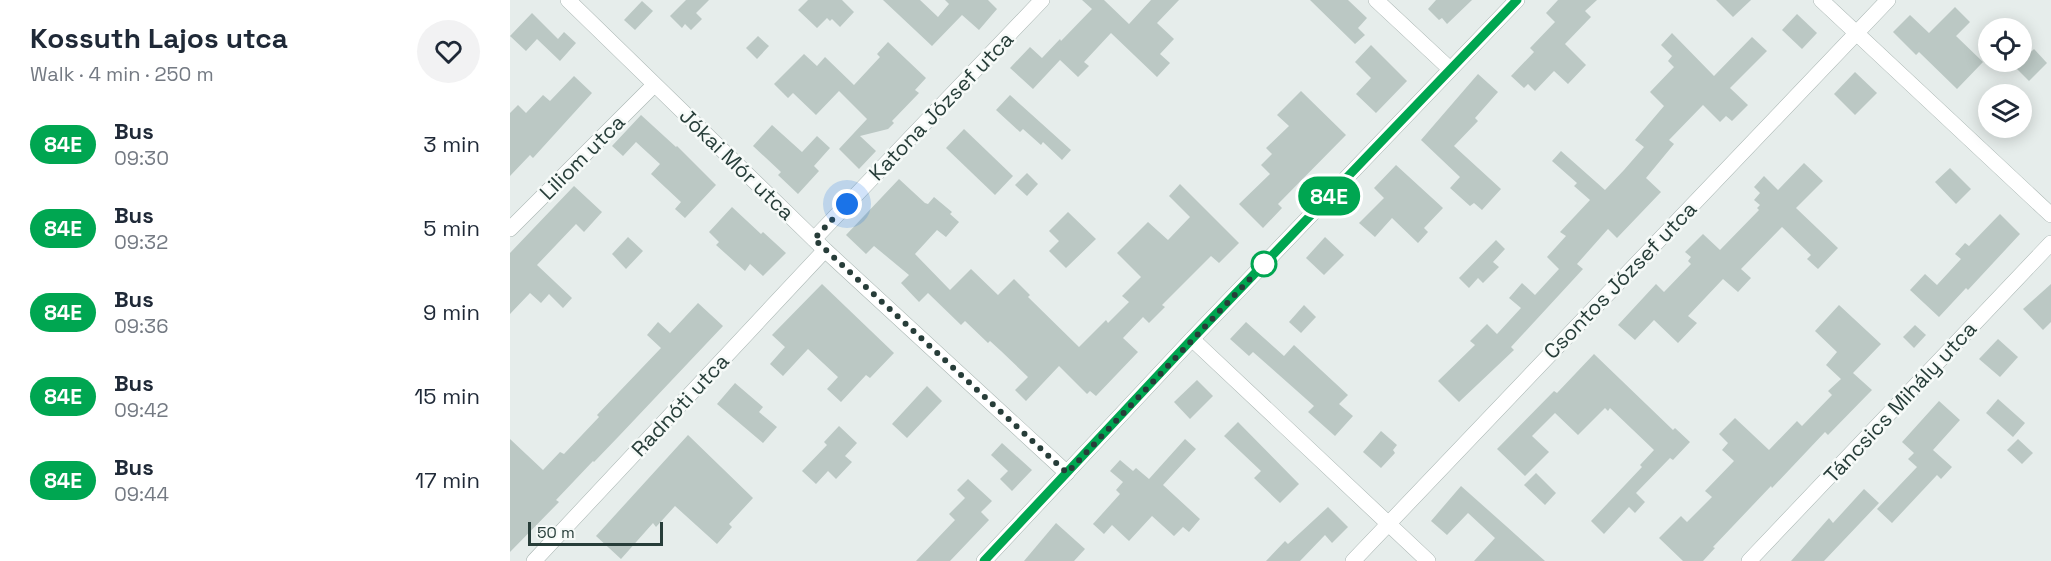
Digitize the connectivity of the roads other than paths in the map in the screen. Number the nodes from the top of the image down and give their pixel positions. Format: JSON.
{"nodes":[{"id":1,"x":568,"y":0,"type":"edge"},
{"id":2,"x":1042,"y":0,"type":"edge"},
{"id":3,"x":1376,"y":0,"type":"edge"},
{"id":4,"x":1516,"y":0,"type":"edge"},
{"id":5,"x":1821,"y":0,"type":"edge"},
{"id":6,"x":1888,"y":0,"type":"edge"},
{"id":7,"x":1856,"y":33,"type":"junction"},
{"id":8,"x":1450,"y":69,"type":"junction"},
{"id":9,"x":654,"y":85,"type":"junction"},
{"id":10,"x":2051,"y":215,"type":"edge"},
{"id":11,"x":510,"y":229,"type":"edge"},
{"id":12,"x":2051,"y":243,"type":"edge"},
{"id":13,"x":820,"y":244,"type":"junction"},
{"id":14,"x":1192,"y":339,"type":"junction"},
{"id":15,"x":1067,"y":473,"type":"junction"},
{"id":16,"x":1389,"y":523,"type":"junction"},
{"id":17,"x":534,"y":561,"type":"edge"},
{"id":18,"x":984,"y":561,"type":"edge"},
{"id":19,"x":1353,"y":561,"type":"edge"},
{"id":20,"x":1428,"y":561,"type":"edge"},
{"id":21,"x":1749,"y":561,"type":"edge"}],
"edges":[{"from":1,"to":9,"type":"street","name":"Jókai Mór utca"},
{"from":2,"to":13,"type":"street","name":"Katona József utca"},
{"from":3,"to":8,"type":"street"},
{"from":4,"to":8,"type":"street"},
{"from":5,"to":7,"type":"street"},
{"from":6,"to":7,"type":"street","name":"Csontos József utca"},
{"from":7,"to":10,"type":"street"},
{"from":7,"to":16,"type":"street","name":"Csontos József utca"},
{"from":8,"to":14,"type":"street"},
{"from":9,"to":11,"type":"street","name":"Liliom utca"},
{"from":9,"to":13,"type":"street","name":"Jókai Mór utca"},
{"from":12,"to":21,"type":"street","name":"Táncsics Mihály utca"},
{"from":13,"to":15,"type":"street","name":"Jókai Mór utca"},
{"from":13,"to":17,"type":"street","name":"Radnóti utca"},
{"from":14,"to":15,"type":"street"},
{"from":14,"to":16,"type":"street"},
{"from":15,"to":18,"type":"street"},
{"from":16,"to":19,"type":"street","name":"Csontos József utca"},
{"from":16,"to":20,"type":"street"}]}
